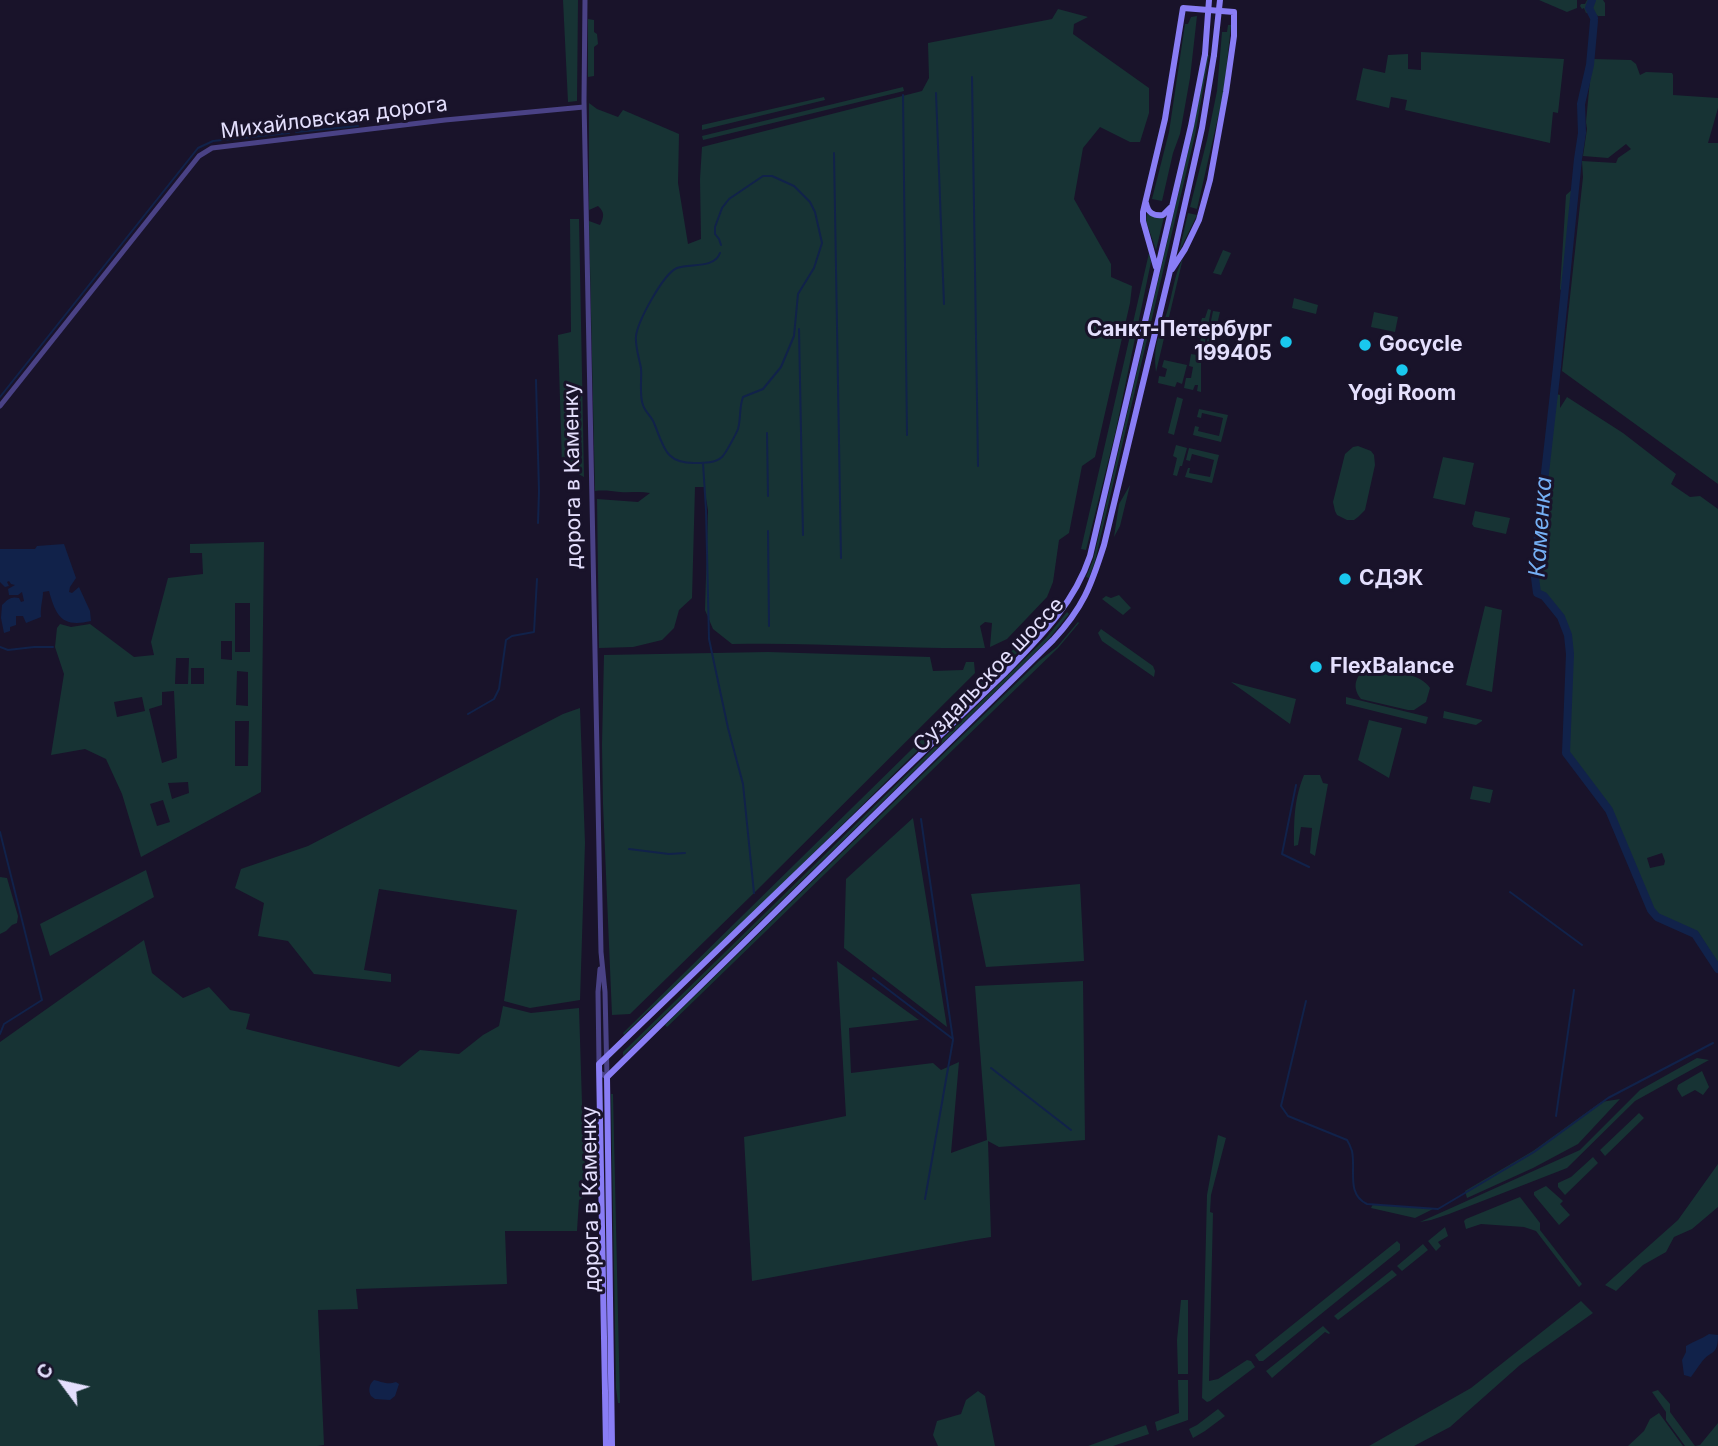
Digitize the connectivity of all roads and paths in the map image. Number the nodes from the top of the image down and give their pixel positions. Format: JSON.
{"nodes":[{"id":1,"x":585,"y":0,"type":"edge"},
{"id":2,"x":1209,"y":0,"type":"edge"},
{"id":3,"x":1220,"y":0,"type":"edge"},
{"id":4,"x":584,"y":107,"type":"junction"},
{"id":5,"x":1146,"y":200,"type":"junction"},
{"id":6,"x":1172,"y":207,"type":"junction"},
{"id":7,"x":1157,"y":269,"type":"junction"},
{"id":8,"x":1169,"y":275,"type":"junction"},
{"id":9,"x":0,"y":406,"type":"edge"},
{"id":10,"x":601,"y":952,"type":"junction"},
{"id":11,"x":606,"y":1058,"type":"junction"},
{"id":12,"x":599,"y":1065,"type":"junction"},
{"id":13,"x":603,"y":1075,"type":"junction"},
{"id":14,"x":606,"y":1446,"type":"edge"},
{"id":15,"x":612,"y":1446,"type":"edge"}],
"edges":[{"from":1,"to":4,"type":"street","name":"дорога в Каменку"},
{"from":2,"to":6,"type":"main road","name":"Суздальское шоссе","bridge":true},
{"from":3,"to":8,"type":"main road","name":"Суздальское шоссе","bridge":true},
{"from":4,"to":9,"type":"street","name":"Михайловская дорога"},
{"from":4,"to":10,"type":"street","name":"дорога в Каменку"},
{"from":5,"to":6,"type":"main road"},
{"from":5,"to":7,"type":"main road"},
{"from":5,"to":8,"type":"main road"},
{"from":6,"to":7,"type":"main road","name":"Суздальское шоссе"},
{"from":7,"to":11,"type":"main road","name":"Суздальское шоссе"},
{"from":8,"to":13,"type":"main road","name":"Суздальское шоссе"},
{"from":10,"to":11,"type":"street","name":"дорога в Каменку"},
{"from":10,"to":12,"type":"street","name":"дорога в Каменку"},
{"from":11,"to":12,"type":"main road","name":"Суздальское шоссе"},
{"from":11,"to":13,"type":"street","name":"дорога в Каменку"},
{"from":12,"to":13,"type":"main road","name":"дорога в Каменку"},
{"from":13,"to":14,"type":"main road","name":"дорога в Каменку"},
{"from":13,"to":15,"type":"main road","name":"дорога в Каменку"}]}
